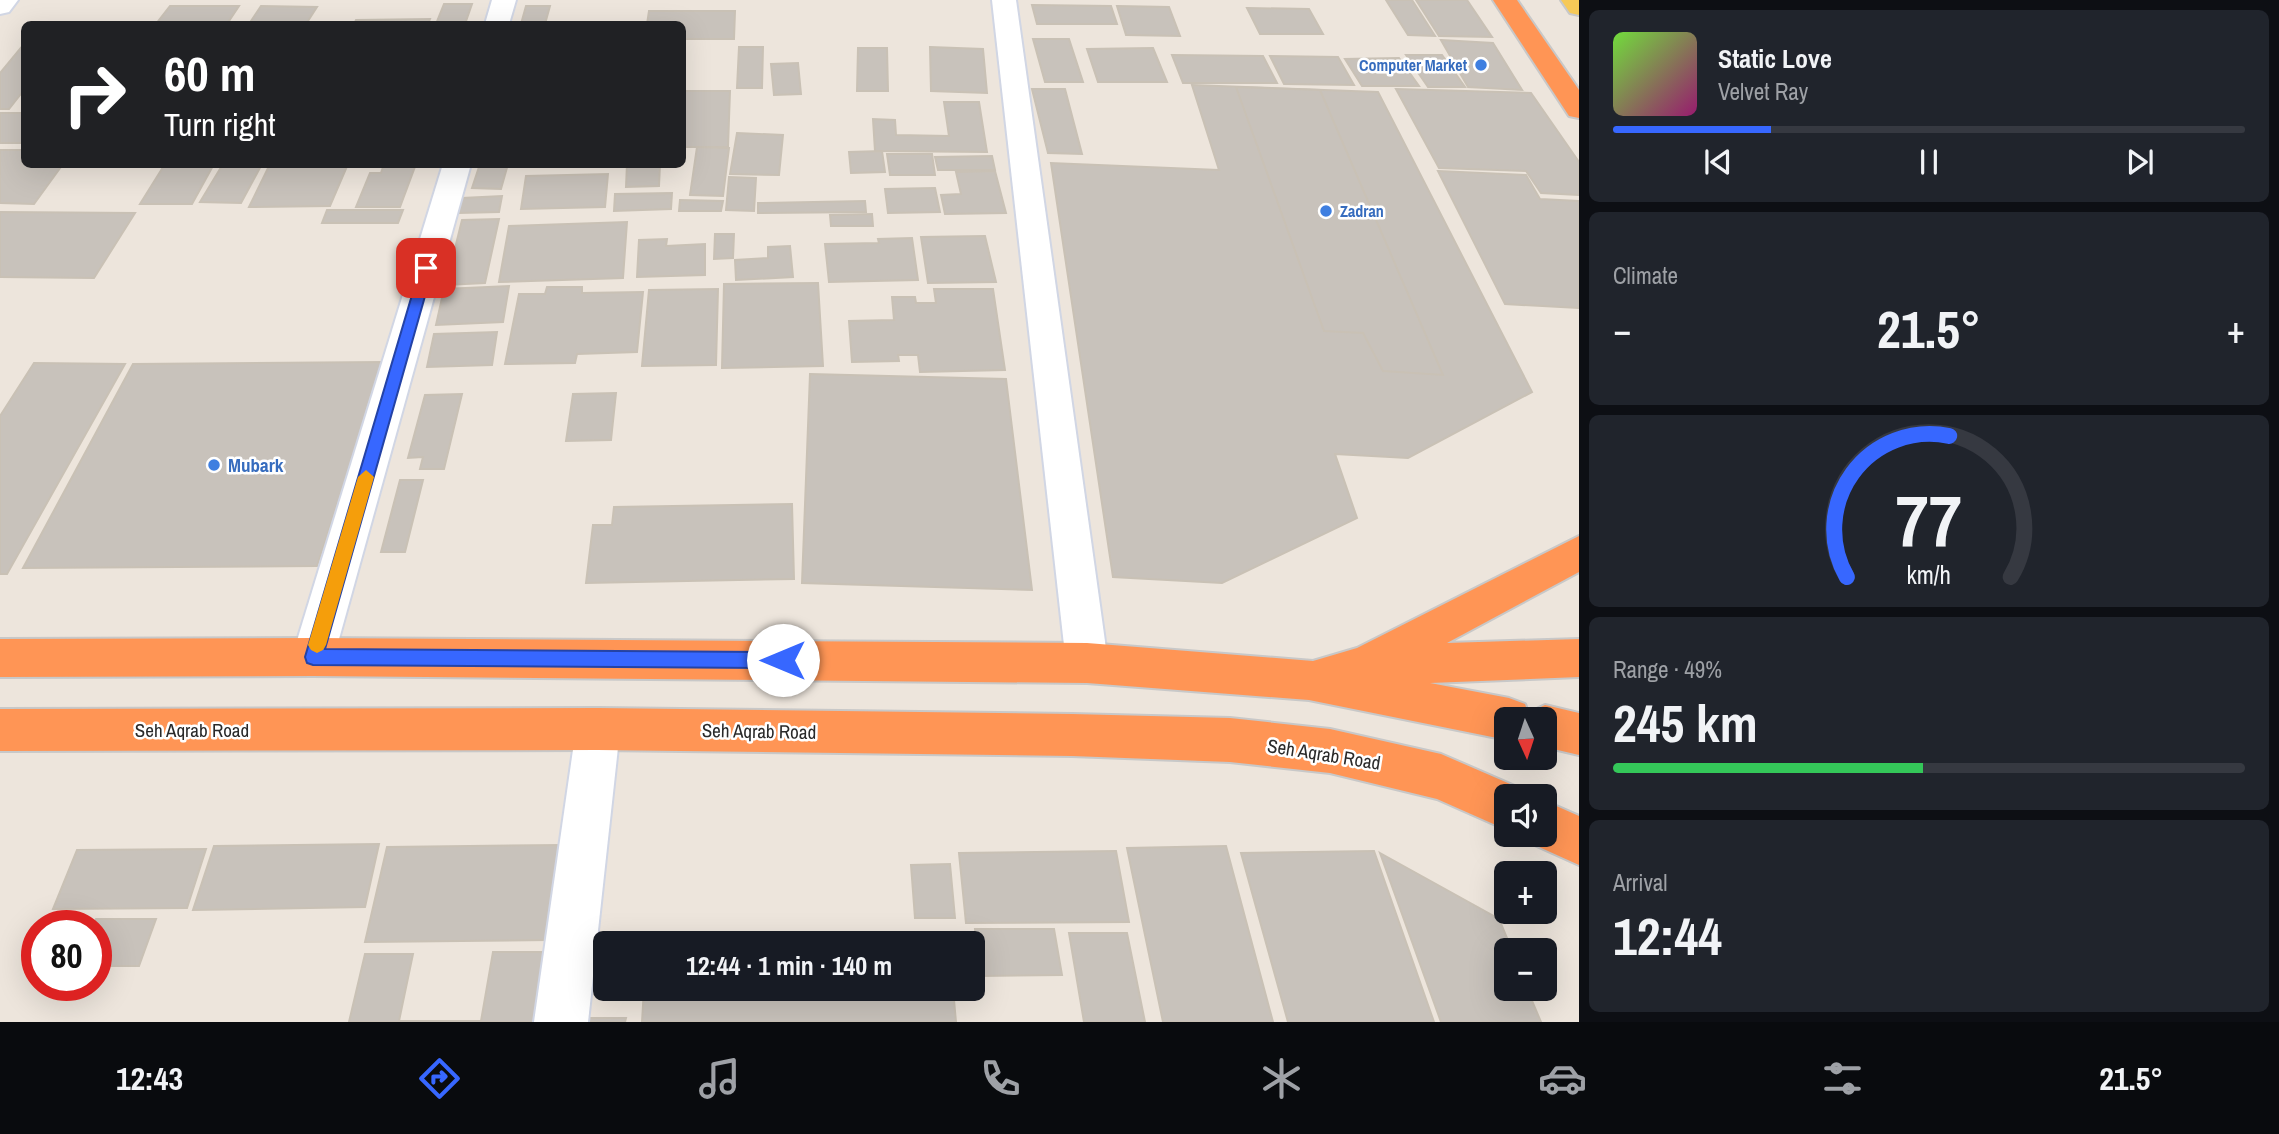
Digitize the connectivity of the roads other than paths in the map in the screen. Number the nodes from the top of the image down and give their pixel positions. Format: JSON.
{"nodes":[{"id":1,"x":6,"y":0,"type":"edge"},
{"id":2,"x":504,"y":0,"type":"edge"},
{"id":3,"x":1004,"y":0,"type":"edge"},
{"id":4,"x":1505,"y":0,"type":"edge"},
{"id":5,"x":1573,"y":0,"type":"edge"},
{"id":6,"x":0,"y":7,"type":"edge"},
{"id":7,"x":1579,"y":8,"type":"edge"},
{"id":8,"x":498,"y":21,"type":"edge"},
{"id":9,"x":1579,"y":110,"type":"edge"},
{"id":10,"x":456,"y":168,"type":"edge"},
{"id":11,"x":1579,"y":553,"type":"edge"},
{"id":12,"x":313,"y":657,"type":"junction"},
{"id":13,"x":0,"y":658,"type":"edge"},
{"id":14,"x":1579,"y":658,"type":"edge"},
{"id":15,"x":1087,"y":663,"type":"junction"},
{"id":16,"x":1365,"y":666,"type":"junction"},
{"id":17,"x":1309,"y":681,"type":"junction"},
{"id":18,"x":1494,"y":716,"type":"edge"},
{"id":19,"x":598,"y":729,"type":"junction"},
{"id":20,"x":1558,"y":729,"type":"edge"},
{"id":21,"x":0,"y":730,"type":"edge"},
{"id":22,"x":1579,"y":734,"type":"edge"},
{"id":23,"x":1494,"y":801,"type":"edge"},
{"id":24,"x":1557,"y":831,"type":"edge"},
{"id":25,"x":1579,"y":841,"type":"edge"},
{"id":26,"x":561,"y":1022,"type":"edge"}],
"edges":[{"from":1,"to":6,"type":"street"},
{"from":2,"to":8,"type":"street"},
{"from":3,"to":15,"type":"street"},
{"from":4,"to":9,"type":"highway"},
{"from":5,"to":7,"type":"main road"},
{"from":10,"to":12,"type":"street"},
{"from":11,"to":16,"type":"highway"},
{"from":12,"to":13,"type":"highway"},
{"from":12,"to":15,"type":"highway"},
{"from":14,"to":16,"type":"highway"},
{"from":15,"to":17,"type":"highway"},
{"from":16,"to":17,"type":"highway"},
{"from":17,"to":18,"type":"highway"},
{"from":19,"to":21,"type":"highway","name":"Seh Aqrab Road"},
{"from":19,"to":23,"type":"highway","name":"Seh Aqrab Road"},
{"from":19,"to":26,"type":"street"},
{"from":20,"to":22,"type":"highway"},
{"from":24,"to":25,"type":"highway"}]}
